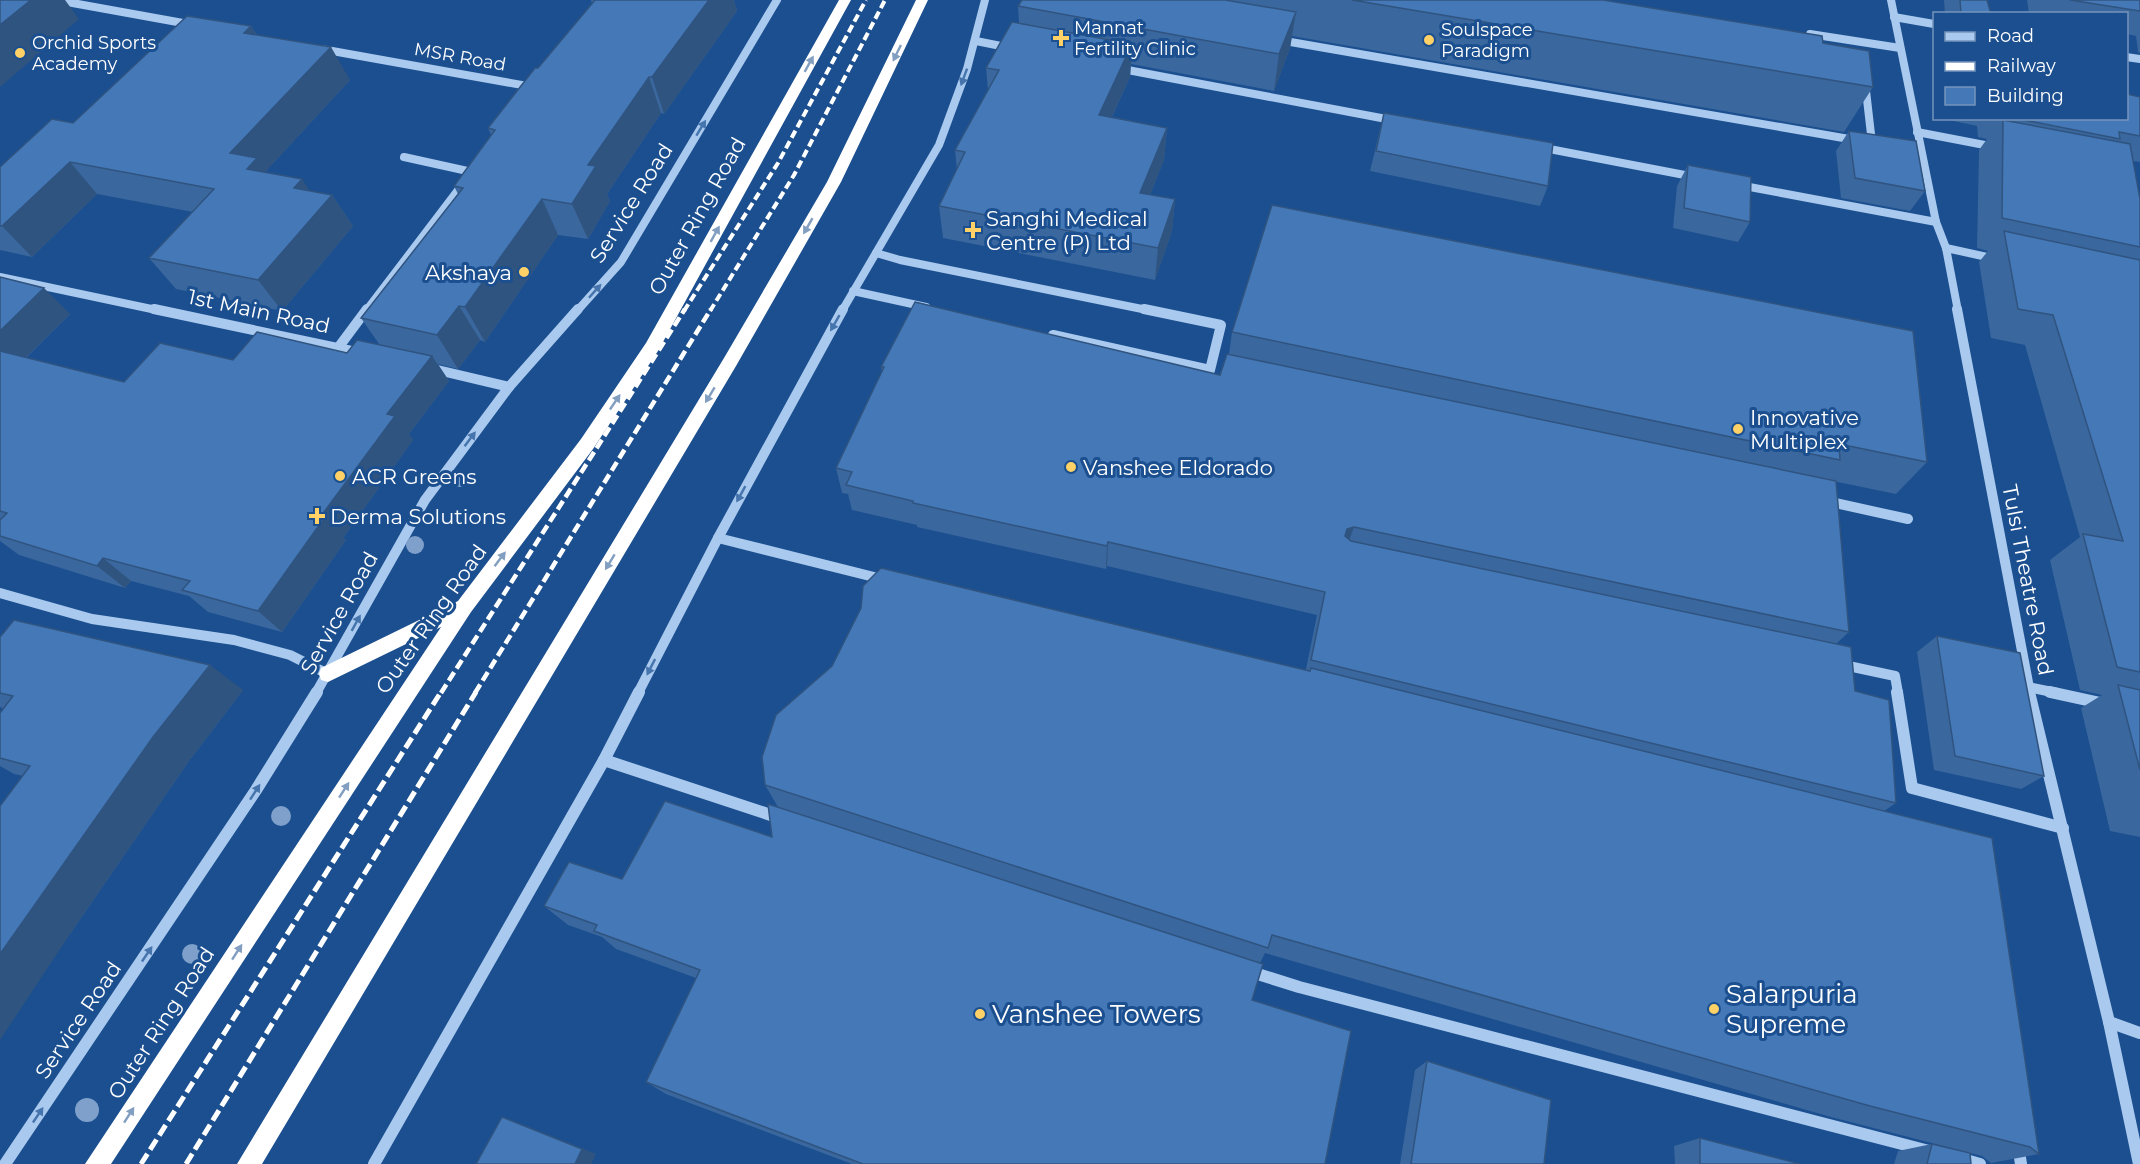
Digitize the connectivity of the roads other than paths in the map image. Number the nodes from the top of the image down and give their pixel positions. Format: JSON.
{"nodes":[{"id":1,"x":56,"y":0,"type":"edge"},
{"id":2,"x":777,"y":0,"type":"edge"},
{"id":3,"x":845,"y":0,"type":"edge"},
{"id":4,"x":922,"y":0,"type":"edge"},
{"id":5,"x":985,"y":0,"type":"edge"},
{"id":6,"x":1891,"y":0,"type":"edge"},
{"id":7,"x":1894,"y":17,"type":"junction"},
{"id":8,"x":1933,"y":24,"type":"edge"},
{"id":9,"x":206,"y":27,"type":"edge"},
{"id":10,"x":1801,"y":33,"type":"edge"},
{"id":11,"x":1272,"y":39,"type":"edge"},
{"id":12,"x":976,"y":41,"type":"junction"},
{"id":13,"x":309,"y":46,"type":"edge"},
{"id":14,"x":1900,"y":48,"type":"junction"},
{"id":15,"x":1021,"y":50,"type":"edge"},
{"id":16,"x":1102,"y":65,"type":"edge"},
{"id":17,"x":534,"y":78,"type":"edge"},
{"id":18,"x":1856,"y":80,"type":"edge"},
{"id":19,"x":527,"y":87,"type":"junction"},
{"id":20,"x":529,"y":97,"type":"edge"},
{"id":21,"x":1407,"y":122,"type":"edge"},
{"id":22,"x":1917,"y":132,"type":"junction"},
{"id":23,"x":1524,"y":145,"type":"edge"},
{"id":24,"x":1999,"y":148,"type":"dead end"},
{"id":25,"x":404,"y":158,"type":"dead end"},
{"id":26,"x":479,"y":163,"type":"edge"},
{"id":27,"x":472,"y":172,"type":"junction"},
{"id":28,"x":1700,"y":178,"type":"edge"},
{"id":29,"x":1735,"y":184,"type":"edge"},
{"id":30,"x":1936,"y":222,"type":"junction"},
{"id":31,"x":1946,"y":248,"type":"junction"},
{"id":32,"x":876,"y":253,"type":"junction"},
{"id":33,"x":2003,"y":260,"type":"dead end"},
{"id":34,"x":0,"y":277,"type":"edge"},
{"id":35,"x":853,"y":291,"type":"junction"},
{"id":36,"x":939,"y":310,"type":"edge"},
{"id":37,"x":1041,"y":332,"type":"edge"},
{"id":38,"x":338,"y":348,"type":"junction"},
{"id":39,"x":371,"y":355,"type":"edge"},
{"id":40,"x":415,"y":365,"type":"edge"},
{"id":41,"x":1210,"y":370,"type":"junction"},
{"id":42,"x":1222,"y":373,"type":"edge"},
{"id":43,"x":509,"y":387,"type":"junction"},
{"id":44,"x":1815,"y":499,"type":"edge"},
{"id":45,"x":1908,"y":519,"type":"dead end"},
{"id":46,"x":717,"y":537,"type":"junction"},
{"id":47,"x":902,"y":585,"type":"edge"},
{"id":48,"x":0,"y":593,"type":"edge"},
{"id":49,"x":465,"y":606,"type":"junction"},
{"id":50,"x":1825,"y":661,"type":"edge"},
{"id":51,"x":328,"y":674,"type":"junction"},
{"id":52,"x":2028,"y":687,"type":"junction"},
{"id":53,"x":2118,"y":707,"type":"edge"},
{"id":54,"x":604,"y":760,"type":"junction"},
{"id":55,"x":799,"y":824,"type":"edge"},
{"id":56,"x":2063,"y":828,"type":"junction"},
{"id":57,"x":1231,"y":965,"type":"edge"},
{"id":58,"x":2109,"y":1022,"type":"junction"},
{"id":59,"x":2140,"y":1033,"type":"edge"},
{"id":60,"x":2016,"y":1129,"type":"edge"},
{"id":61,"x":5,"y":1164,"type":"edge"},
{"id":62,"x":97,"y":1164,"type":"edge"},
{"id":63,"x":249,"y":1164,"type":"edge"},
{"id":64,"x":374,"y":1164,"type":"edge"},
{"id":65,"x":1980,"y":1164,"type":"edge"},
{"id":66,"x":2021,"y":1164,"type":"edge"},
{"id":67,"x":2139,"y":1164,"type":"edge"}],
"edges":[{"from":1,"to":9,"type":"street"},
{"from":43,"to":2,"type":"street","name":"Service Road","one_way":true},
{"from":49,"to":3,"type":"highway","name":"Outer Ring Road","one_way":true},
{"from":4,"to":63,"type":"highway","one_way":true},
{"from":5,"to":12,"type":"street"},
{"from":6,"to":7,"type":"street","name":"Tulsi Theatre Road"},
{"from":7,"to":8,"type":"street"},
{"from":7,"to":14,"type":"street","name":"Tulsi Theatre Road"},
{"from":10,"to":14,"type":"street"},
{"from":11,"to":18,"type":"street"},
{"from":12,"to":15,"type":"street"},
{"from":12,"to":32,"type":"street","one_way":true},
{"from":13,"to":19,"type":"street","name":"MSR Road"},
{"from":14,"to":22,"type":"street","name":"Tulsi Theatre Road"},
{"from":16,"to":21,"type":"street"},
{"from":17,"to":19,"type":"street"},
{"from":19,"to":20,"type":"street","name":"MSR Road"},
{"from":22,"to":24,"type":"street"},
{"from":22,"to":30,"type":"street","name":"Tulsi Theatre Road"},
{"from":23,"to":28,"type":"street"},
{"from":25,"to":27,"type":"street"},
{"from":26,"to":27,"type":"street"},
{"from":27,"to":38,"type":"street"},
{"from":29,"to":30,"type":"street"},
{"from":30,"to":31,"type":"street","name":"Tulsi Theatre Road"},
{"from":31,"to":33,"type":"street"},
{"from":31,"to":52,"type":"street","name":"Tulsi Theatre Road"},
{"from":32,"to":35,"type":"street"},
{"from":32,"to":41,"type":"street"},
{"from":34,"to":38,"type":"street","name":"1st Main Road"},
{"from":35,"to":36,"type":"street"},
{"from":35,"to":46,"type":"street","one_way":true},
{"from":37,"to":41,"type":"street"},
{"from":38,"to":39,"type":"street","name":"1st Main Road"},
{"from":40,"to":43,"type":"street"},
{"from":41,"to":42,"type":"street"},
{"from":51,"to":43,"type":"street","name":"Service Road","one_way":true},
{"from":44,"to":45,"type":"street"},
{"from":46,"to":47,"type":"street"},
{"from":46,"to":54,"type":"street","one_way":true},
{"from":48,"to":51,"type":"street"},
{"from":49,"to":51,"type":"highway"},
{"from":62,"to":49,"type":"highway","name":"Outer Ring Road","one_way":true},
{"from":50,"to":56,"type":"street"},
{"from":61,"to":51,"type":"street","name":"Service Road","one_way":true},
{"from":52,"to":53,"type":"street"},
{"from":52,"to":56,"type":"street","name":"Tulsi Theatre Road"},
{"from":54,"to":55,"type":"street"},
{"from":54,"to":64,"type":"street"},
{"from":56,"to":58,"type":"street","name":"Tulsi Theatre Road"},
{"from":57,"to":65,"type":"street"},
{"from":58,"to":59,"type":"street"},
{"from":58,"to":67,"type":"street","name":"Tulsi Theatre Road"},
{"from":60,"to":66,"type":"street"}]}
